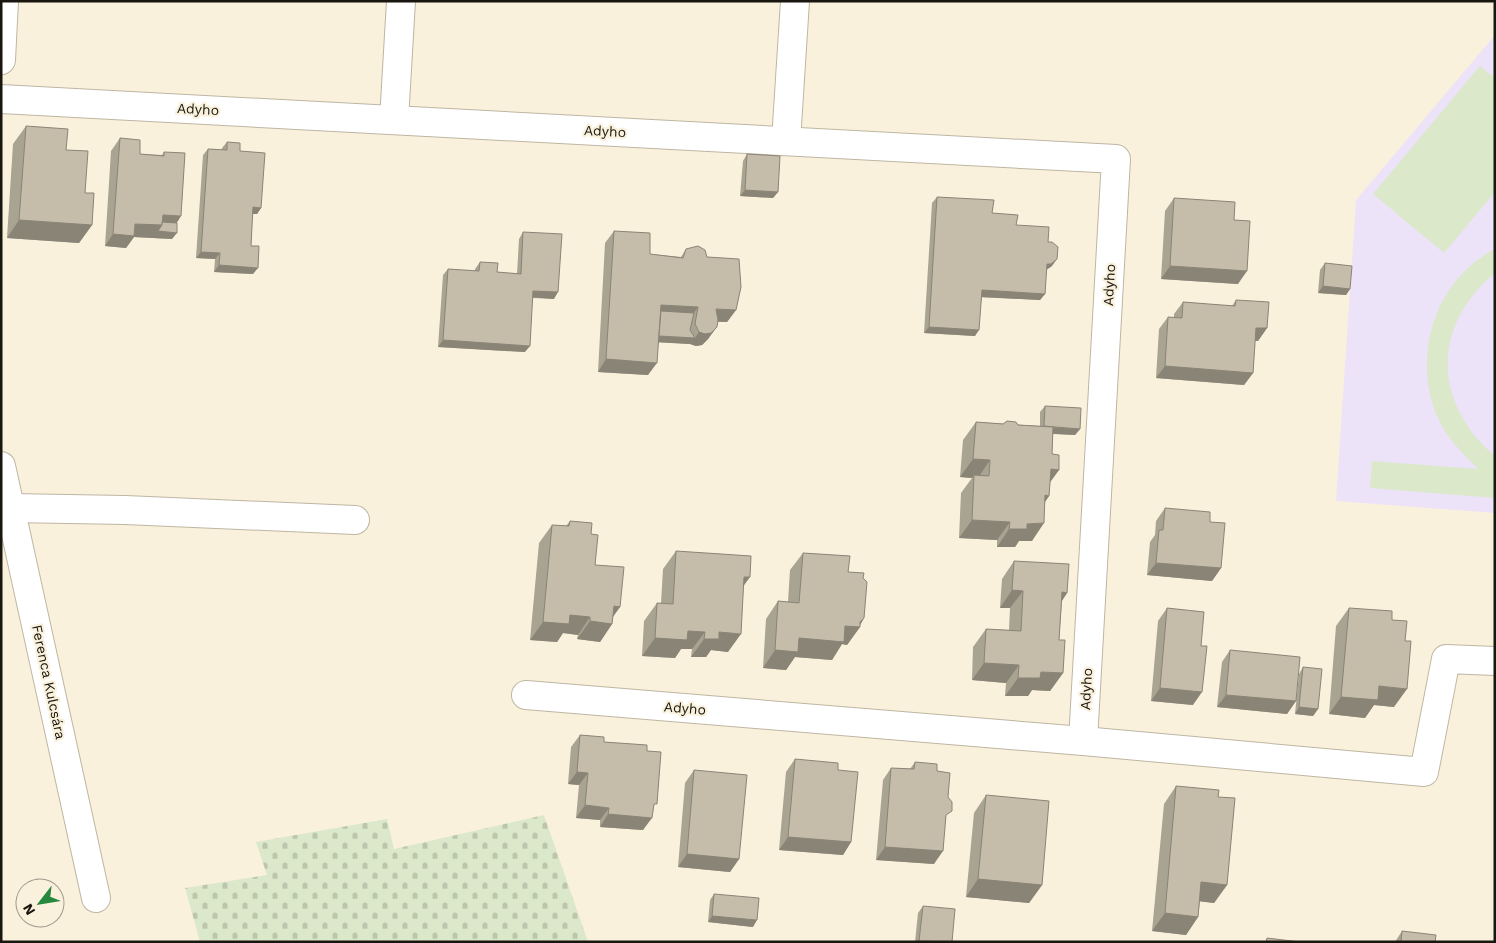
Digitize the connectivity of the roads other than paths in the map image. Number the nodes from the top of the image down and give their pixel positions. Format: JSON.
{"nodes":[{"id":1,"x":4,"y":1,"type":"edge"},
{"id":2,"x":401,"y":1,"type":"edge"},
{"id":3,"x":796,"y":1,"type":"edge"},
{"id":4,"x":1,"y":60,"type":"edge"},
{"id":5,"x":1,"y":99,"type":"edge"},
{"id":6,"x":394,"y":120,"type":"junction"},
{"id":7,"x":786,"y":141,"type":"junction"},
{"id":8,"x":1,"y":466,"type":"edge"},
{"id":9,"x":10,"y":508,"type":"junction"},
{"id":10,"x":355,"y":520,"type":"dead end"},
{"id":11,"x":1495,"y":660,"type":"edge"},
{"id":12,"x":526,"y":695,"type":"dead end"},
{"id":13,"x":1083,"y":741,"type":"junction"},
{"id":14,"x":96,"y":898,"type":"dead end"}],
"edges":[{"from":1,"to":4,"type":"street"},
{"from":2,"to":6,"type":"street"},
{"from":3,"to":7,"type":"street"},
{"from":5,"to":6,"type":"street","name":"Adyho"},
{"from":6,"to":7,"type":"street","name":"Adyho"},
{"from":7,"to":13,"type":"street","name":"Adyho"},
{"from":8,"to":9,"type":"street","name":"Ferenca Kulcsára"},
{"from":9,"to":10,"type":"street"},
{"from":9,"to":14,"type":"street","name":"Ferenca Kulcsára"},
{"from":11,"to":13,"type":"street","name":"Adyho"},
{"from":12,"to":13,"type":"street","name":"Adyho"}]}
